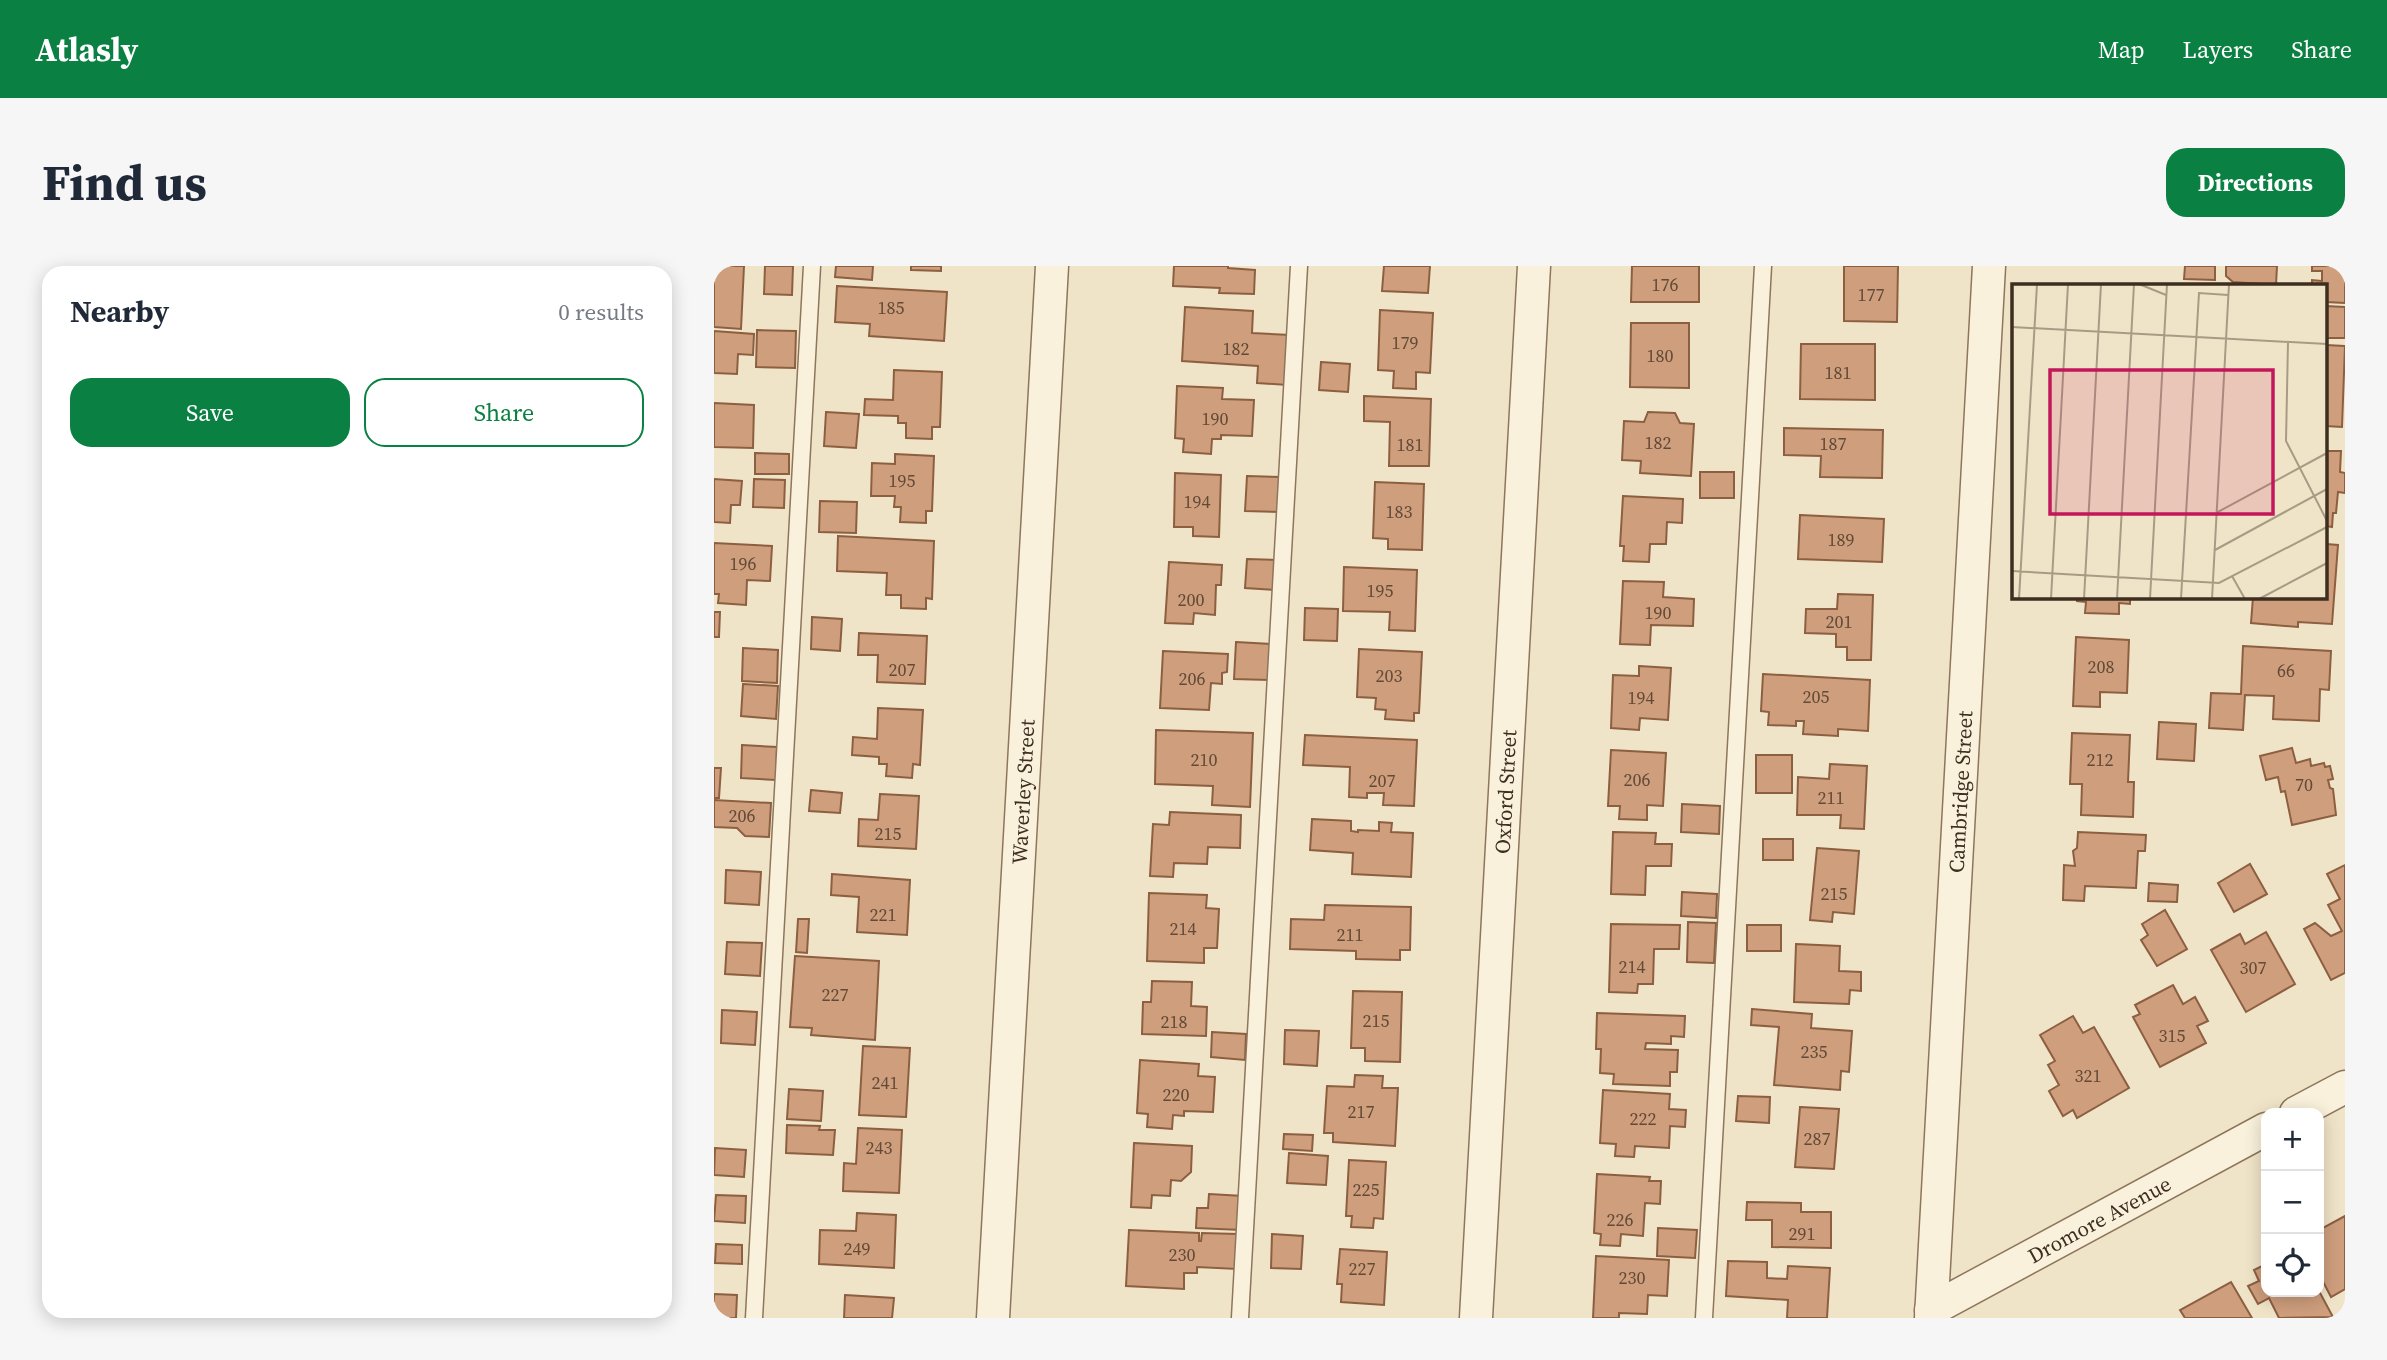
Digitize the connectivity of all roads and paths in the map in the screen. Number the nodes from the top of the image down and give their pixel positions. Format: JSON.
{"nodes":[{"id":1,"x":812,"y":266,"type":"edge"},
{"id":2,"x":1052,"y":266,"type":"edge"},
{"id":3,"x":1299,"y":266,"type":"edge"},
{"id":4,"x":1534,"y":266,"type":"edge"},
{"id":5,"x":1763,"y":266,"type":"edge"},
{"id":6,"x":1989,"y":266,"type":"edge"},
{"id":7,"x":2345,"y":1087,"type":"edge"},
{"id":8,"x":2305,"y":1108,"type":"edge"},
{"id":9,"x":2261,"y":1132,"type":"edge"},
{"id":10,"x":1931,"y":1314,"type":"edge"},
{"id":11,"x":754,"y":1318,"type":"edge"},
{"id":12,"x":993,"y":1318,"type":"edge"},
{"id":13,"x":1240,"y":1318,"type":"edge"},
{"id":14,"x":1476,"y":1318,"type":"edge"},
{"id":15,"x":1704,"y":1318,"type":"edge"}],
"edges":[{"from":1,"to":11,"type":"lane"},
{"from":2,"to":12,"type":"street","name":"Waverley Street"},
{"from":3,"to":13,"type":"lane"},
{"from":4,"to":14,"type":"street","name":"Oxford Street"},
{"from":5,"to":15,"type":"lane"},
{"from":6,"to":10,"type":"street","name":"Cambridge Street"},
{"from":7,"to":8,"type":"street"},
{"from":9,"to":10,"type":"street","name":"Dromore Avenue"}]}
